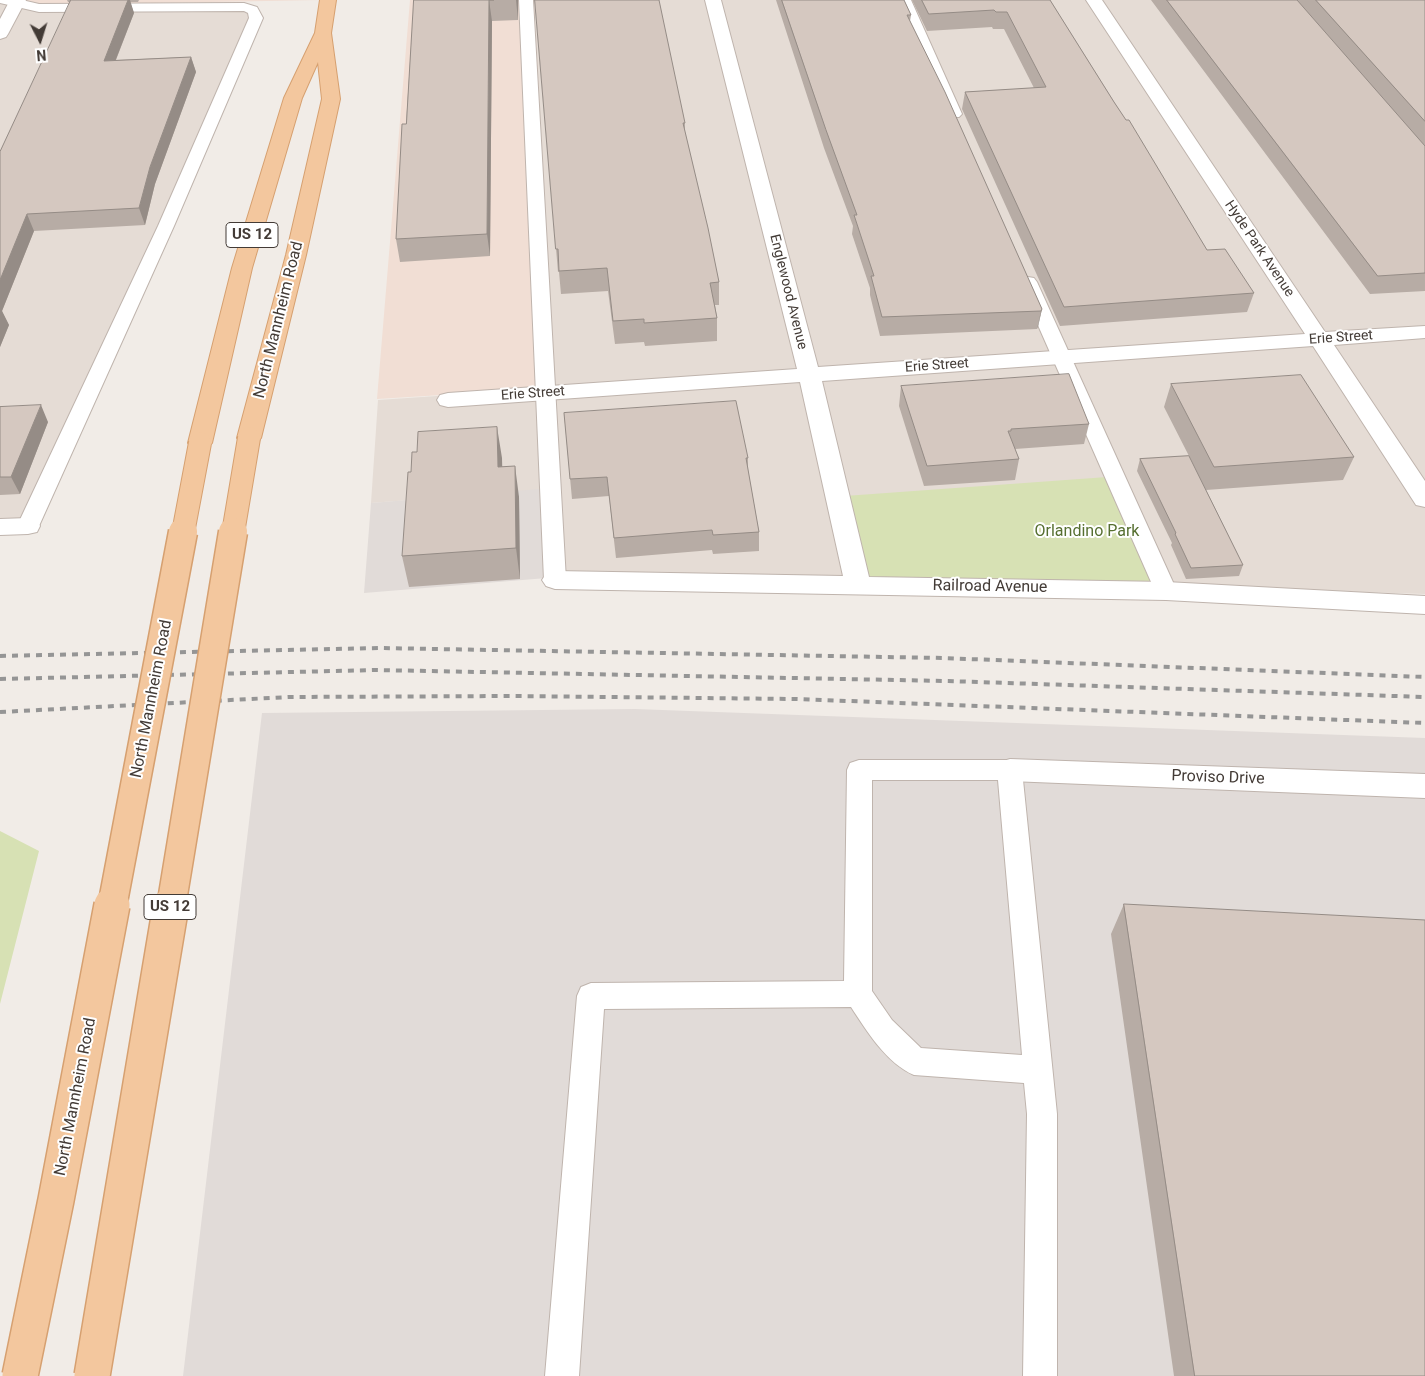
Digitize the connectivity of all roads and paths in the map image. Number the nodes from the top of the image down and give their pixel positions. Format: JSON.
{"nodes":[{"id":1,"x":328,"y":0,"type":"edge"},
{"id":2,"x":526,"y":0,"type":"edge"},
{"id":3,"x":713,"y":0,"type":"edge"},
{"id":4,"x":904,"y":0,"type":"edge"},
{"id":5,"x":1094,"y":0,"type":"edge"},
{"id":6,"x":13,"y":1,"type":"edge"},
{"id":7,"x":323,"y":33,"type":"junction"},
{"id":8,"x":0,"y":34,"type":"edge"},
{"id":9,"x":959,"y":125,"type":"edge"},
{"id":10,"x":1022,"y":268,"type":"edge"},
{"id":11,"x":1425,"y":332,"type":"edge"},
{"id":12,"x":1319,"y":339,"type":"junction"},
{"id":13,"x":1062,"y":357,"type":"junction"},
{"id":14,"x":809,"y":374,"type":"junction"},
{"id":15,"x":545,"y":393,"type":"junction"},
{"id":16,"x":448,"y":400,"type":"dead end"},
{"id":17,"x":1425,"y":498,"type":"edge"},
{"id":18,"x":28,"y":526,"type":"joint"},
{"id":19,"x":0,"y":527,"type":"edge"},
{"id":20,"x":555,"y":580,"type":"joint"},
{"id":21,"x":858,"y":584,"type":"junction"},
{"id":22,"x":1166,"y":590,"type":"junction"},
{"id":23,"x":1425,"y":605,"type":"edge"},
{"id":24,"x":1010,"y":770,"type":"junction"},
{"id":25,"x":1425,"y":786,"type":"edge"},
{"id":26,"x":858,"y":994,"type":"junction"},
{"id":27,"x":1038,"y":1070,"type":"junction"},
{"id":28,"x":20,"y":1376,"type":"edge"},
{"id":29,"x":92,"y":1376,"type":"edge"},
{"id":30,"x":562,"y":1376,"type":"edge"},
{"id":31,"x":1040,"y":1376,"type":"edge"}],
"edges":[{"from":1,"to":7,"type":"main road","name":"North Mannheim Road","number":"US 12"},
{"from":2,"to":15,"type":"lane"},
{"from":3,"to":14,"type":"street","name":"Englewood Avenue"},
{"from":4,"to":9,"type":"lane"},
{"from":5,"to":12,"type":"street","name":"Hyde Park Avenue"},
{"from":6,"to":8,"type":"street"},
{"from":6,"to":18,"type":"lane"},
{"from":7,"to":28,"type":"main road","name":"North Mannheim Road","number":"US 12","bridge":true},
{"from":7,"to":29,"type":"main road","name":"North Mannheim Road","number":"US 12","bridge":true},
{"from":10,"to":13,"type":"lane"},
{"from":11,"to":12,"type":"street","name":"Erie Street"},
{"from":12,"to":13,"type":"street","name":"Erie Street"},
{"from":12,"to":17,"type":"street","name":"Hyde Park Avenue"},
{"from":13,"to":14,"type":"street","name":"Erie Street"},
{"from":13,"to":22,"type":"lane"},
{"from":14,"to":15,"type":"street","name":"Erie Street"},
{"from":14,"to":21,"type":"street","name":"Englewood Avenue"},
{"from":15,"to":16,"type":"street","name":"Erie Street"},
{"from":15,"to":20,"type":"lane"},
{"from":18,"to":19,"type":"street"},
{"from":20,"to":21,"type":"street","name":"Railroad Avenue"},
{"from":21,"to":22,"type":"street","name":"Railroad Avenue"},
{"from":22,"to":23,"type":"street","name":"Railroad Avenue"},
{"from":24,"to":25,"type":"street","name":"Proviso Drive"},
{"from":24,"to":26,"type":"lane"},
{"from":24,"to":27,"type":"lane"},
{"from":26,"to":27,"type":"lane"},
{"from":26,"to":30,"type":"lane"},
{"from":27,"to":31,"type":"lane"}]}
